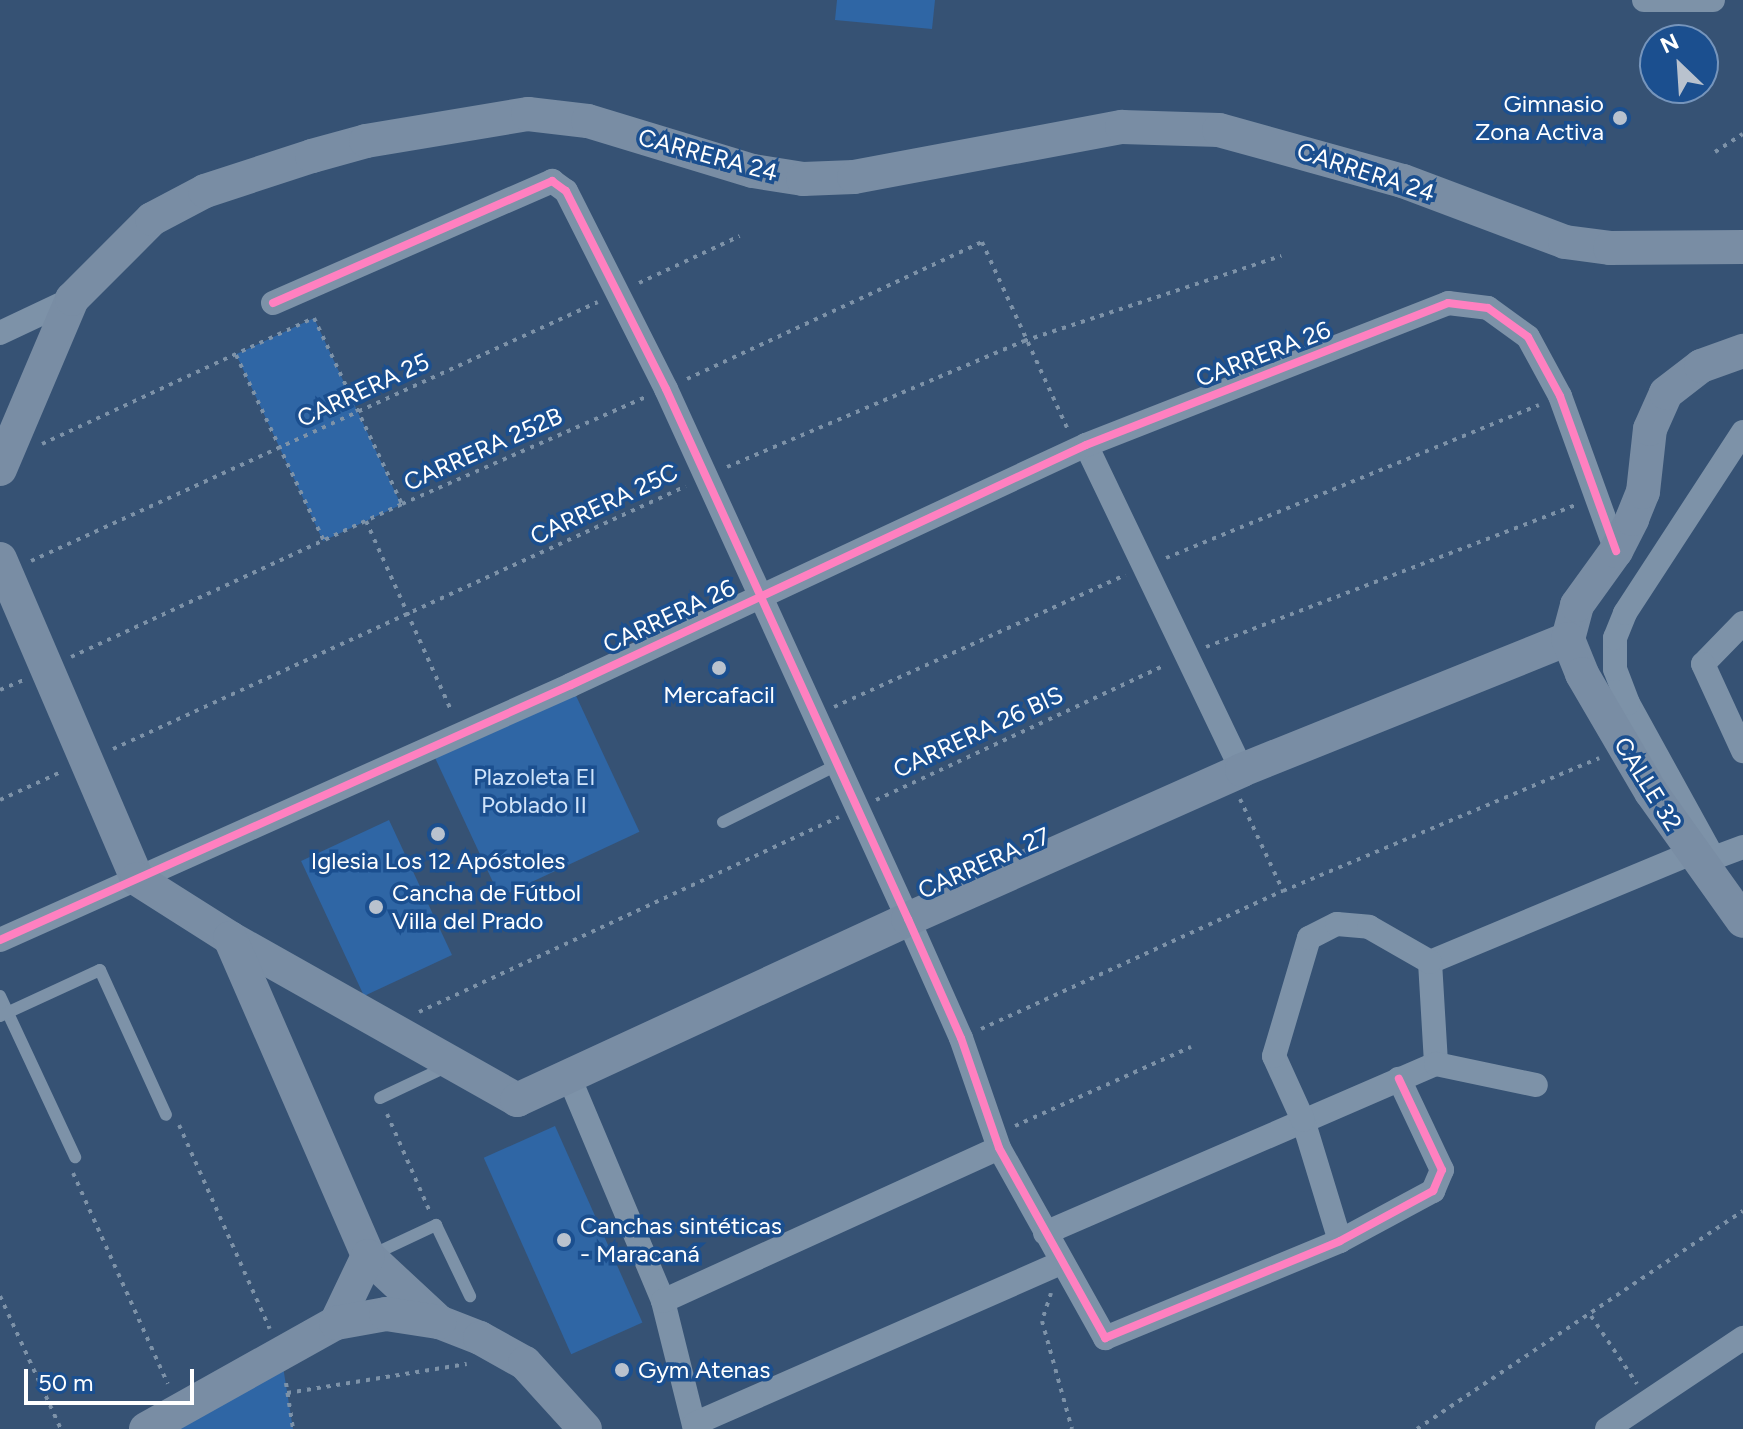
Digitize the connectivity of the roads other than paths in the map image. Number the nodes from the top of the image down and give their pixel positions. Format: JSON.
{"nodes":[{"id":1,"x":1644,"y":0,"type":"edge"},
{"id":2,"x":1713,"y":0,"type":"edge"},
{"id":3,"x":1743,"y":247,"type":"edge"},
{"id":4,"x":72,"y":299,"type":"junction"},
{"id":5,"x":273,"y":303,"type":"dead end"},
{"id":6,"x":0,"y":333,"type":"edge"},
{"id":7,"x":1743,"y":351,"type":"edge"},
{"id":8,"x":1743,"y":432,"type":"edge"},
{"id":9,"x":1082,"y":448,"type":"junction"},
{"id":10,"x":1,"y":466,"type":"edge"},
{"id":11,"x":1616,"y":551,"type":"junction"},
{"id":12,"x":3,"y":566,"type":"edge"},
{"id":13,"x":758,"y":597,"type":"junction"},
{"id":14,"x":1743,"y":623,"type":"edge"},
{"id":15,"x":1568,"y":639,"type":"junction"},
{"id":16,"x":1743,"y":751,"type":"edge"},
{"id":17,"x":837,"y":765,"type":"junction"},
{"id":18,"x":1236,"y":773,"type":"junction"},
{"id":19,"x":723,"y":822,"type":"dead end"},
{"id":20,"x":1743,"y":847,"type":"edge"},
{"id":21,"x":1702,"y":858,"type":"junction"},
{"id":22,"x":137,"y":879,"type":"junction"},
{"id":23,"x":908,"y":919,"type":"junction"},
{"id":24,"x":1743,"y":920,"type":"edge"},
{"id":25,"x":230,"y":938,"type":"junction"},
{"id":26,"x":0,"y":940,"type":"edge"},
{"id":27,"x":1430,"y":962,"type":"junction"},
{"id":28,"x":0,"y":996,"type":"edge"},
{"id":29,"x":4,"y":1014,"type":"edge"},
{"id":30,"x":453,"y":1064,"type":"junction"},
{"id":31,"x":1436,"y":1064,"type":"junction"},
{"id":32,"x":569,"y":1077,"type":"junction"},
{"id":33,"x":1399,"y":1079,"type":"junction"},
{"id":34,"x":1536,"y":1085,"type":"dead end"},
{"id":35,"x":380,"y":1098,"type":"road end"},
{"id":36,"x":170,"y":1113,"type":"road end"},
{"id":37,"x":1303,"y":1120,"type":"junction"},
{"id":38,"x":997,"y":1142,"type":"junction"},
{"id":39,"x":71,"y":1159,"type":"road end"},
{"id":40,"x":1045,"y":1233,"type":"junction"},
{"id":41,"x":1340,"y":1241,"type":"junction"},
{"id":42,"x":368,"y":1256,"type":"junction"},
{"id":43,"x":1061,"y":1263,"type":"junction"},
{"id":44,"x":470,"y":1296,"type":"dead end"},
{"id":45,"x":663,"y":1301,"type":"junction"},
{"id":46,"x":439,"y":1322,"type":"junction"},
{"id":47,"x":336,"y":1323,"type":"junction"},
{"id":48,"x":1743,"y":1338,"type":"edge"},
{"id":49,"x":694,"y":1427,"type":"edge"},
{"id":50,"x":146,"y":1429,"type":"edge"},
{"id":51,"x":585,"y":1429,"type":"edge"},
{"id":52,"x":1607,"y":1429,"type":"edge"}],
"edges":[{"from":1,"to":2,"type":"street"},
{"from":3,"to":4,"type":"main road","name":"CARRERA 24"},
{"from":4,"to":6,"type":"street"},
{"from":4,"to":10,"type":"main road","name":"CARRERA 24"},
{"from":5,"to":13,"type":"street"},
{"from":7,"to":11,"type":"main road"},
{"from":8,"to":21,"type":"street"},
{"from":9,"to":11,"type":"street","name":"CARRERA 26"},
{"from":9,"to":13,"type":"street","name":"CARRERA 26"},
{"from":9,"to":18,"type":"street"},
{"from":11,"to":15,"type":"main road"},
{"from":12,"to":22,"type":"main road"},
{"from":13,"to":17,"type":"street"},
{"from":13,"to":22,"type":"street","name":"CARRERA 26"},
{"from":14,"to":16,"type":"street"},
{"from":15,"to":18,"type":"main road","name":"CARRERA 27"},
{"from":15,"to":21,"type":"main road","name":"CALLE 32"},
{"from":17,"to":19,"type":"lane"},
{"from":17,"to":23,"type":"street"},
{"from":18,"to":23,"type":"main road","name":"CARRERA 27"},
{"from":20,"to":21,"type":"street"},
{"from":21,"to":24,"type":"main road","name":"CALLE 32"},
{"from":21,"to":27,"type":"street"},
{"from":22,"to":25,"type":"main road"},
{"from":22,"to":26,"type":"street","name":"CARRERA 26"},
{"from":23,"to":32,"type":"main road","name":"CARRERA 27"},
{"from":23,"to":38,"type":"street"},
{"from":25,"to":30,"type":"main road"},
{"from":25,"to":42,"type":"main road"},
{"from":27,"to":31,"type":"street"},
{"from":27,"to":37,"type":"street"},
{"from":28,"to":29,"type":"lane"},
{"from":29,"to":36,"type":"lane"},
{"from":29,"to":39,"type":"lane"},
{"from":30,"to":32,"type":"main road","name":"CARRERA 27"},
{"from":30,"to":35,"type":"lane"},
{"from":31,"to":33,"type":"street"},
{"from":31,"to":34,"type":"street"},
{"from":32,"to":45,"type":"street"},
{"from":33,"to":37,"type":"street"},
{"from":33,"to":41,"type":"street"},
{"from":37,"to":40,"type":"street"},
{"from":37,"to":41,"type":"street"},
{"from":38,"to":40,"type":"street"},
{"from":38,"to":45,"type":"street"},
{"from":40,"to":43,"type":"street"},
{"from":41,"to":43,"type":"street"},
{"from":42,"to":44,"type":"lane"},
{"from":42,"to":46,"type":"main road"},
{"from":42,"to":47,"type":"main road"},
{"from":43,"to":49,"type":"street"},
{"from":45,"to":49,"type":"street"},
{"from":46,"to":47,"type":"main road"},
{"from":46,"to":51,"type":"main road"},
{"from":47,"to":50,"type":"main road"},
{"from":48,"to":52,"type":"street"}]}
